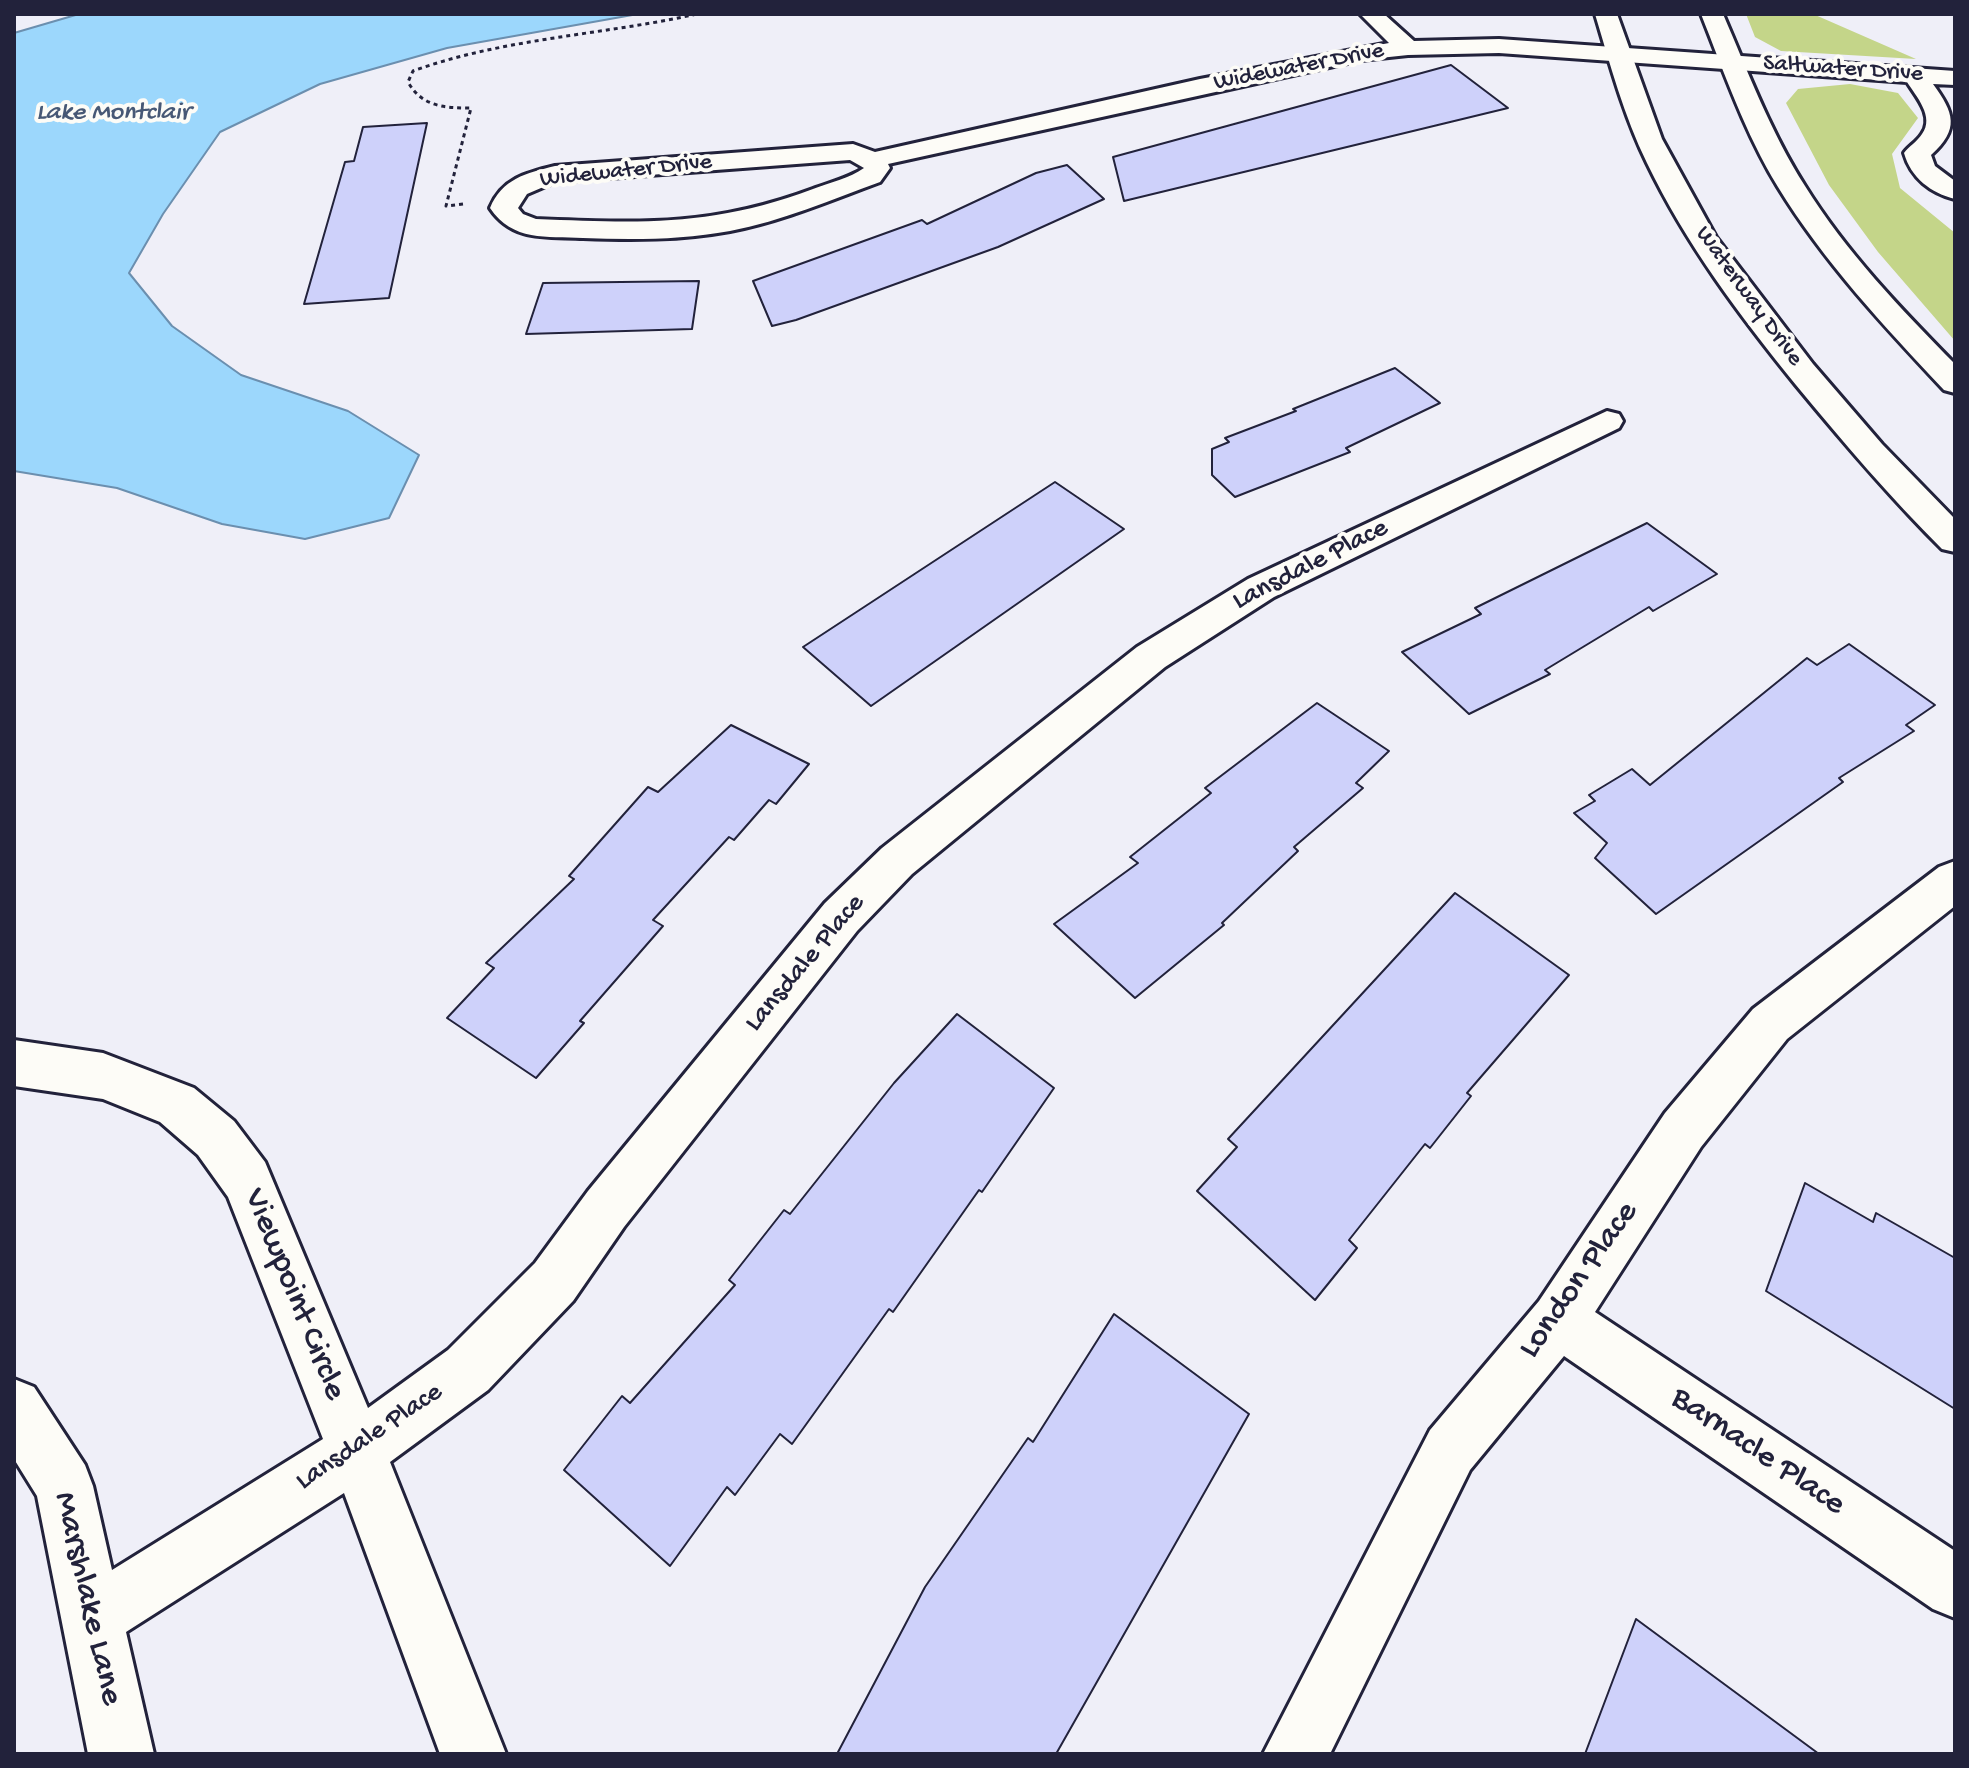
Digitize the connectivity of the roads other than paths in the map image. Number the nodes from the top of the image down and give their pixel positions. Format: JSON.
{"nodes":[{"id":1,"x":1371,"y":14,"type":"edge"},
{"id":2,"x":1606,"y":14,"type":"edge"},
{"id":3,"x":1712,"y":14,"type":"edge"},
{"id":4,"x":1408,"y":48,"type":"junction"},
{"id":5,"x":1619,"y":54,"type":"junction"},
{"id":6,"x":1732,"y":62,"type":"junction"},
{"id":7,"x":1914,"y":75,"type":"junction"},
{"id":8,"x":1955,"y":78,"type":"edge"},
{"id":9,"x":873,"y":160,"type":"junction"},
{"id":10,"x":1955,"y":191,"type":"edge"},
{"id":11,"x":1955,"y":383,"type":"edge"},
{"id":12,"x":1607,"y":421,"type":"dead end"},
{"id":13,"x":1955,"y":540,"type":"edge"},
{"id":14,"x":1955,"y":880,"type":"edge"},
{"id":15,"x":14,"y":1063,"type":"edge"},
{"id":16,"x":1558,"y":1320,"type":"junction"},
{"id":17,"x":14,"y":1407,"type":"edge"},
{"id":18,"x":357,"y":1451,"type":"junction"},
{"id":19,"x":1955,"y":1587,"type":"edge"},
{"id":20,"x":93,"y":1617,"type":"junction"},
{"id":21,"x":121,"y":1754,"type":"edge"},
{"id":22,"x":473,"y":1754,"type":"edge"},
{"id":23,"x":1296,"y":1754,"type":"edge"}],
"edges":[{"from":1,"to":4,"type":"street"},
{"from":2,"to":5,"type":"street","name":"Waterway Drive"},
{"from":3,"to":6,"type":"street"},
{"from":4,"to":5,"type":"street","name":"Widewater Drive"},
{"from":4,"to":9,"type":"street","name":"Widewater Drive"},
{"from":5,"to":6,"type":"street","name":"Widewater Drive"},
{"from":5,"to":13,"type":"street","name":"Waterway Drive"},
{"from":6,"to":7,"type":"street","name":"Saltwater Drive"},
{"from":6,"to":11,"type":"street"},
{"from":7,"to":8,"type":"street","name":"Saltwater Drive"},
{"from":7,"to":10,"type":"street"},
{"from":9,"to":9,"type":"street","name":"Widewater Drive"},
{"from":12,"to":18,"type":"street","name":"Lansdale Place"},
{"from":14,"to":16,"type":"street","name":"London Place"},
{"from":15,"to":18,"type":"street","name":"Viewpoint Circle"},
{"from":16,"to":19,"type":"street","name":"Barnacle Place"},
{"from":16,"to":23,"type":"street","name":"London Place"},
{"from":17,"to":20,"type":"street","name":"Marshlake Lane"},
{"from":18,"to":20,"type":"street","name":"Lansdale Place"},
{"from":18,"to":22,"type":"street","name":"Viewpoint Circle"},
{"from":20,"to":21,"type":"street","name":"Marshlake Lane"}]}
